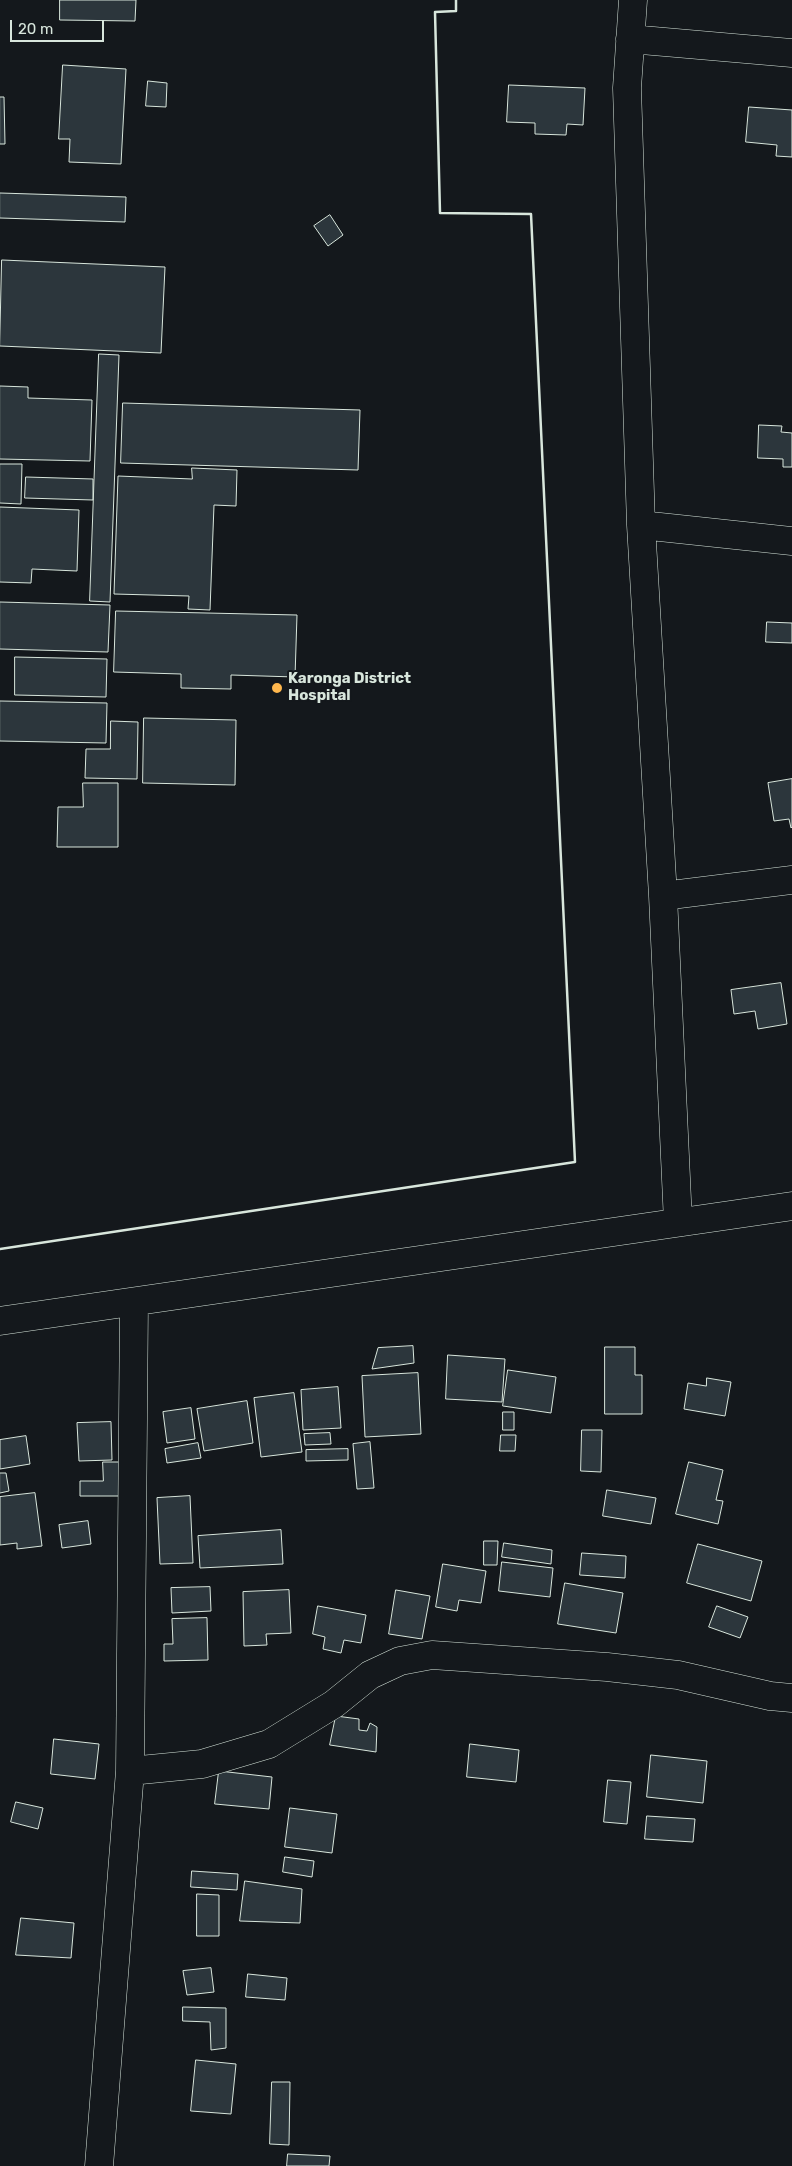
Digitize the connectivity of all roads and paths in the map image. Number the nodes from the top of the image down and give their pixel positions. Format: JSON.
{"nodes":[{"id":1,"x":633,"y":0,"type":"edge"},
{"id":2,"x":630,"y":39,"type":"junction"},
{"id":3,"x":792,"y":53,"type":"edge"},
{"id":4,"x":641,"y":525,"type":"junction"},
{"id":5,"x":792,"y":541,"type":"edge"},
{"id":6,"x":792,"y":880,"type":"edge"},
{"id":7,"x":664,"y":896,"type":"junction"},
{"id":8,"x":792,"y":1206,"type":"edge"},
{"id":9,"x":678,"y":1222,"type":"junction"},
{"id":10,"x":134,"y":1302,"type":"junction"},
{"id":11,"x":0,"y":1321,"type":"edge"},
{"id":12,"x":792,"y":1698,"type":"edge"},
{"id":13,"x":130,"y":1771,"type":"junction"},
{"id":14,"x":99,"y":2166,"type":"edge"}],
"edges":[{"from":1,"to":2,"type":"street"},
{"from":2,"to":3,"type":"street"},
{"from":2,"to":4,"type":"street"},
{"from":4,"to":5,"type":"street"},
{"from":4,"to":7,"type":"street"},
{"from":6,"to":7,"type":"street"},
{"from":7,"to":9,"type":"street"},
{"from":8,"to":9,"type":"street"},
{"from":9,"to":10,"type":"street"},
{"from":10,"to":11,"type":"street"},
{"from":10,"to":13,"type":"street"},
{"from":12,"to":13,"type":"street"},
{"from":13,"to":14,"type":"street"}]}
